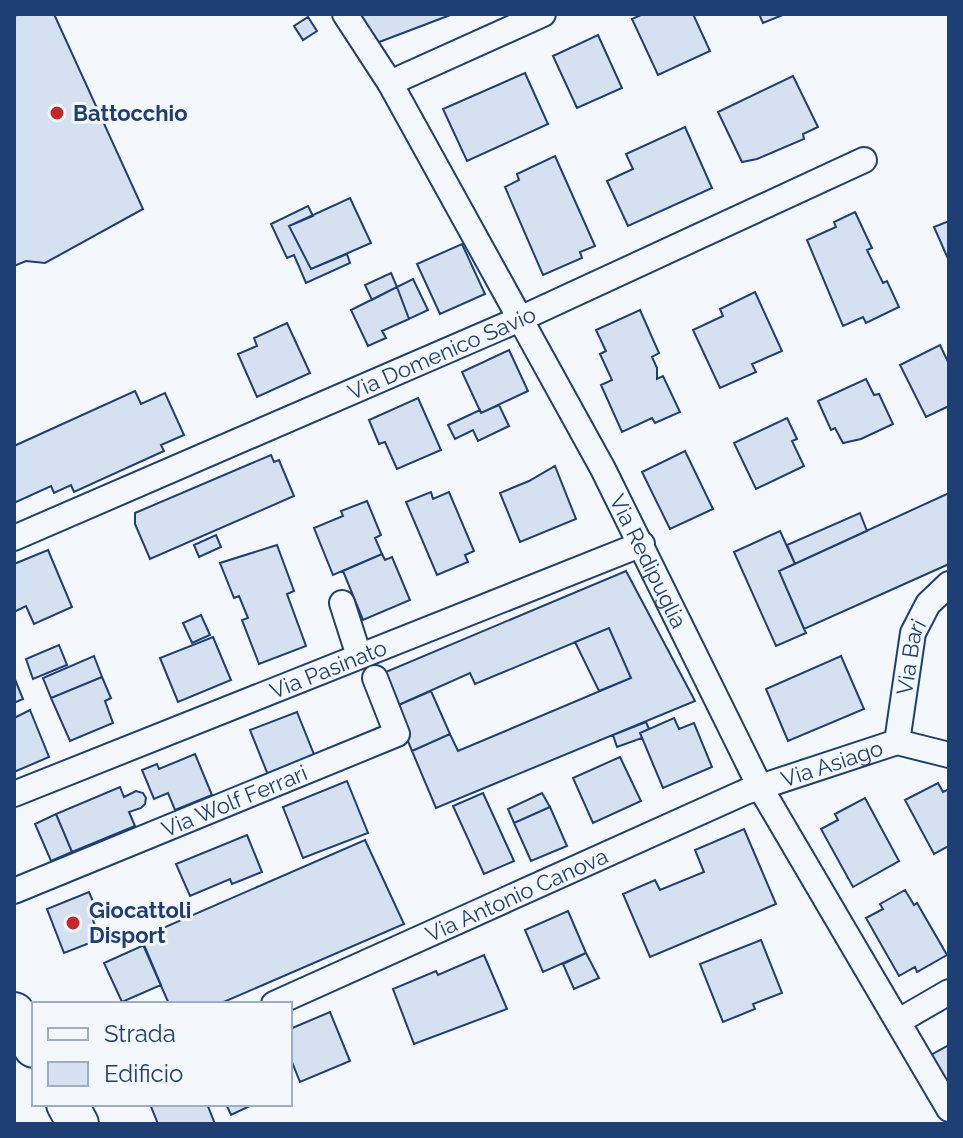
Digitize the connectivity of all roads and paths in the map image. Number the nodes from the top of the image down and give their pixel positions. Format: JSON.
{"nodes":[{"id":1,"x":345,"y":14,"type":"edge"},
{"id":2,"x":543,"y":14,"type":"edge"},
{"id":3,"x":390,"y":83,"type":"junction"},
{"id":4,"x":864,"y":160,"type":"dead end"},
{"id":5,"x":520,"y":319,"type":"junction"},
{"id":6,"x":14,"y":538,"type":"edge"},
{"id":7,"x":642,"y":544,"type":"junction"},
{"id":8,"x":949,"y":584,"type":"edge"},
{"id":9,"x":342,"y":603,"type":"dead end"},
{"id":10,"x":359,"y":656,"type":"junction"},
{"id":11,"x":375,"y":678,"type":"dead end"},
{"id":12,"x":897,"y":742,"type":"junction"},
{"id":13,"x":949,"y":755,"type":"edge"},
{"id":14,"x":760,"y":787,"type":"junction"},
{"id":15,"x":14,"y":794,"type":"edge"},
{"id":16,"x":14,"y":891,"type":"edge"},
{"id":17,"x":949,"y":992,"type":"edge"},
{"id":18,"x":278,"y":1002,"type":"edge"},
{"id":19,"x":14,"y":1013,"type":"edge"},
{"id":20,"x":899,"y":1021,"type":"junction"},
{"id":21,"x":32,"y":1044,"type":"edge"},
{"id":22,"x":68,"y":1106,"type":"edge"},
{"id":23,"x":949,"y":1109,"type":"edge"},
{"id":24,"x":78,"y":1124,"type":"edge"}],
"edges":[{"from":1,"to":3,"type":"street","name":"Via Redipuglia"},
{"from":2,"to":3,"type":"street"},
{"from":3,"to":5,"type":"street","name":"Via Redipuglia"},
{"from":4,"to":5,"type":"street","name":"Via Domenico Savio"},
{"from":5,"to":6,"type":"street","name":"Via Domenico Savio"},
{"from":5,"to":7,"type":"street","name":"Via Redipuglia"},
{"from":7,"to":10,"type":"street","name":"Via Pasinato"},
{"from":7,"to":14,"type":"street","name":"Via Redipuglia"},
{"from":8,"to":12,"type":"street","name":"Via Bari"},
{"from":9,"to":10,"type":"street"},
{"from":10,"to":15,"type":"street","name":"Via Pasinato"},
{"from":11,"to":16,"type":"street","name":"Via Wolf Ferrari"},
{"from":12,"to":13,"type":"street","name":"Via Asiago"},
{"from":12,"to":14,"type":"street","name":"Via Asiago"},
{"from":14,"to":18,"type":"street","name":"Via Antonio Canova"},
{"from":14,"to":20,"type":"street","name":"Via Redipuglia"},
{"from":17,"to":20,"type":"street"},
{"from":19,"to":21,"type":"main road"},
{"from":20,"to":23,"type":"street","name":"Via Redipuglia"},
{"from":22,"to":24,"type":"main road"}]}
